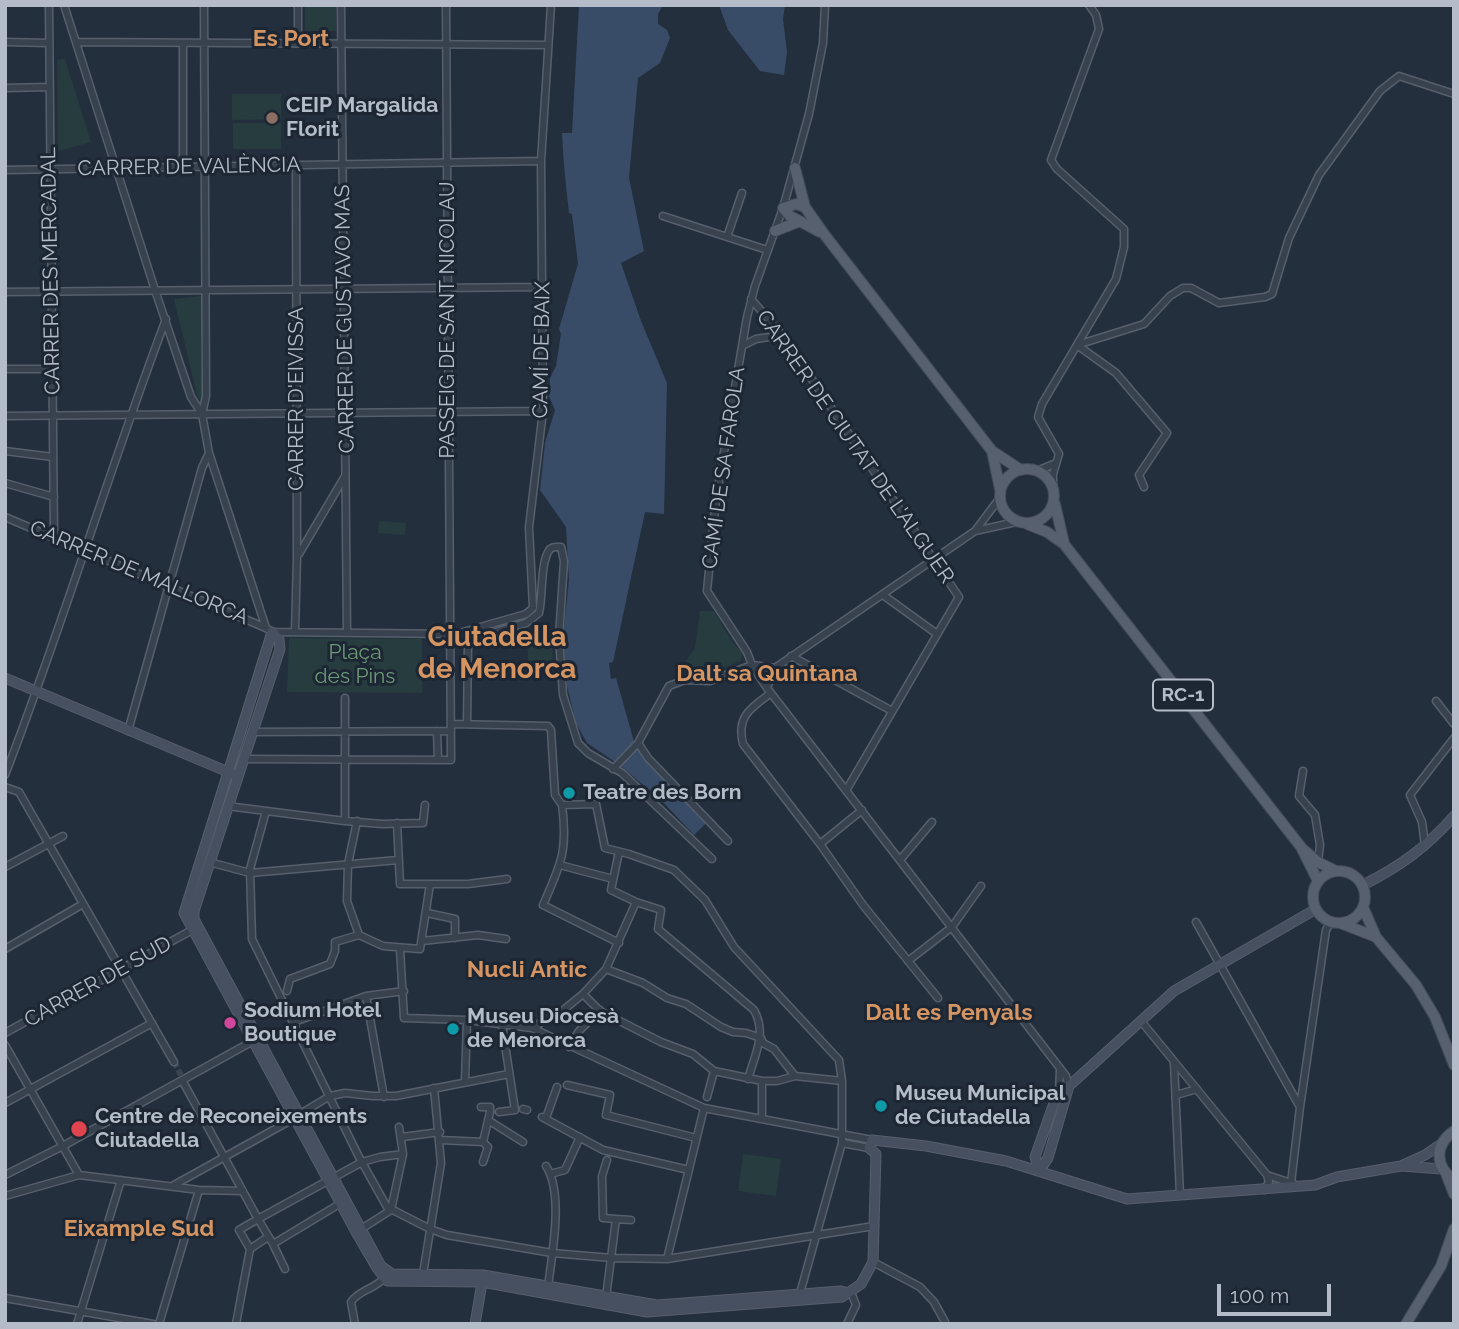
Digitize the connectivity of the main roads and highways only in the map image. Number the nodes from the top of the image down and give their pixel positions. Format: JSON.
{"nodes":[{"id":1,"x":795,"y":168,"type":"road end"},
{"id":2,"x":805,"y":207,"type":"junction"},
{"id":3,"x":798,"y":222,"type":"junction"},
{"id":4,"x":775,"y":231,"type":"road end"},
{"id":5,"x":824,"y":234,"type":"junction"},
{"id":6,"x":992,"y":451,"type":"junction"},
{"id":7,"x":1021,"y":470,"type":"junction"},
{"id":8,"x":1000,"y":494,"type":"junction"},
{"id":9,"x":1054,"y":500,"type":"junction"},
{"id":10,"x":1027,"y":524,"type":"junction"},
{"id":11,"x":1064,"y":544,"type":"junction"},
{"id":12,"x":1301,"y":847,"type":"junction"},
{"id":13,"x":1336,"y":871,"type":"junction"},
{"id":14,"x":1318,"y":881,"type":"junction"},
{"id":15,"x":1363,"y":907,"type":"junction"},
{"id":16,"x":1335,"y":922,"type":"junction"},
{"id":17,"x":1376,"y":937,"type":"junction"},
{"id":18,"x":1454,"y":1065,"type":"edge"},
{"id":19,"x":1453,"y":1130,"type":"edge"},
{"id":20,"x":1448,"y":1175,"type":"edge"},
{"id":21,"x":1454,"y":1194,"type":"edge"},
{"id":22,"x":1454,"y":1229,"type":"edge"},
{"id":23,"x":1406,"y":1324,"type":"edge"}],
"edges":[{"from":1,"to":2,"type":"main road"},
{"from":2,"to":3,"type":"main road"},
{"from":2,"to":5,"type":"main road"},
{"from":3,"to":4,"type":"main road"},
{"from":3,"to":5,"type":"main road"},
{"from":5,"to":6,"type":"main road"},
{"from":6,"to":7,"type":"main road"},
{"from":6,"to":8,"type":"main road"},
{"from":7,"to":8,"type":"main road"},
{"from":7,"to":9,"type":"main road","number":"RC-1"},
{"from":8,"to":10,"type":"main road","number":"RC-1"},
{"from":9,"to":10,"type":"main road"},
{"from":9,"to":11,"type":"main road","number":"RC-1"},
{"from":10,"to":11,"type":"main road","number":"RC-1"},
{"from":11,"to":12,"type":"main road","number":"RC-1"},
{"from":12,"to":13,"type":"main road","number":"RC-1"},
{"from":12,"to":14,"type":"main road","number":"RC-1"},
{"from":13,"to":14,"type":"main road"},
{"from":13,"to":15,"type":"main road","number":"RC-1"},
{"from":14,"to":16,"type":"main road"},
{"from":15,"to":16,"type":"main road"},
{"from":15,"to":17,"type":"main road"},
{"from":16,"to":17,"type":"main road"},
{"from":17,"to":18,"type":"main road"},
{"from":19,"to":20,"type":"main road"},
{"from":20,"to":21,"type":"main road"},
{"from":22,"to":23,"type":"main road"}]}
